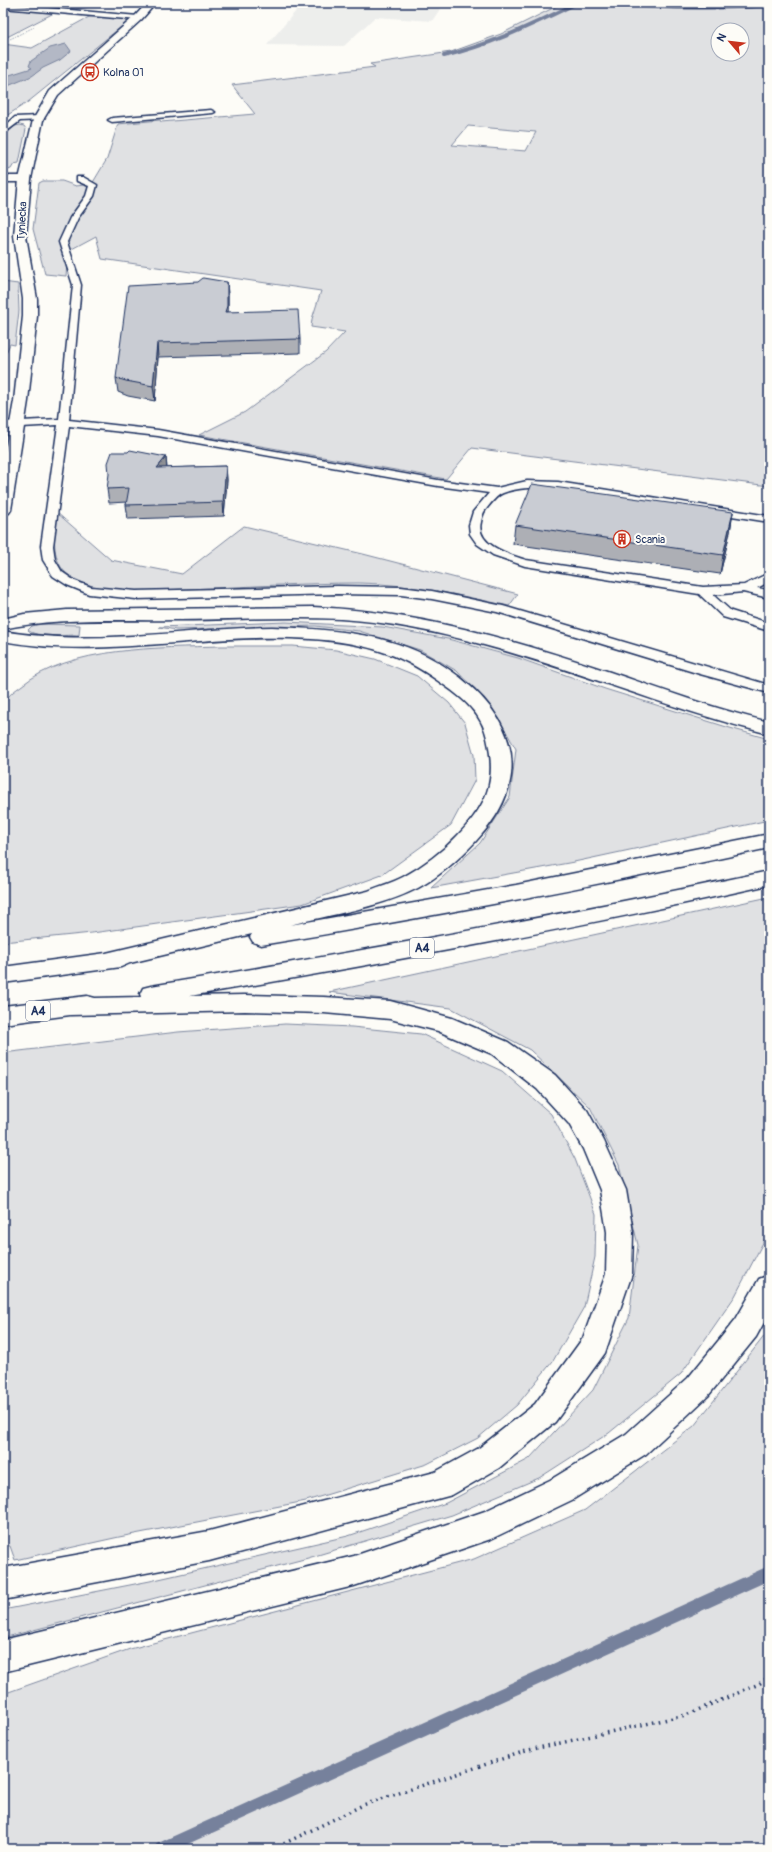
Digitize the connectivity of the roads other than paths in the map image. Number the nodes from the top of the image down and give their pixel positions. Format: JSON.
{"nodes":[{"id":1,"x":152,"y":3,"type":"edge"},
{"id":2,"x":3,"y":6,"type":"edge"},
{"id":3,"x":138,"y":18,"type":"junction"},
{"id":4,"x":211,"y":112,"type":"dead end"},
{"id":5,"x":40,"y":118,"type":"junction"},
{"id":6,"x":112,"y":120,"type":"dead end"},
{"id":7,"x":3,"y":132,"type":"edge"},
{"id":8,"x":80,"y":178,"type":"dead end"},
{"id":9,"x":3,"y":179,"type":"edge"},
{"id":10,"x":25,"y":179,"type":"junction"},
{"id":11,"x":64,"y":422,"type":"junction"},
{"id":12,"x":10,"y":425,"type":"edge"},
{"id":13,"x":497,"y":491,"type":"junction"},
{"id":14,"x":3,"y":510,"type":"edge"},
{"id":15,"x":769,"y":519,"type":"edge"},
{"id":16,"x":769,"y":576,"type":"edge"},
{"id":17,"x":744,"y":589,"type":"junction"},
{"id":18,"x":703,"y":591,"type":"junction"},
{"id":19,"x":769,"y":594,"type":"edge"},
{"id":20,"x":3,"y":624,"type":"edge"},
{"id":21,"x":769,"y":627,"type":"edge"},
{"id":22,"x":3,"y":636,"type":"edge"},
{"id":23,"x":769,"y":689,"type":"edge"},
{"id":24,"x":769,"y":728,"type":"edge"},
{"id":25,"x":769,"y":841,"type":"edge"},
{"id":26,"x":769,"y":878,"type":"edge"},
{"id":27,"x":106,"y":962,"type":"junction"},
{"id":28,"x":3,"y":975,"type":"edge"},
{"id":29,"x":73,"y":1007,"type":"junction"},
{"id":30,"x":3,"y":1015,"type":"edge"},
{"id":31,"x":769,"y":1287,"type":"edge"},
{"id":32,"x":3,"y":1584,"type":"edge"},
{"id":33,"x":3,"y":1656,"type":"edge"}],
"edges":[{"from":1,"to":3,"type":"main road","name":"Tyniecka"},
{"from":2,"to":3,"type":"lane"},
{"from":3,"to":5,"type":"main road","name":"Tyniecka"},
{"from":4,"to":6,"type":"lane"},
{"from":5,"to":7,"type":"lane"},
{"from":5,"to":10,"type":"main road","name":"Tyniecka"},
{"from":8,"to":11,"type":"lane"},
{"from":9,"to":10,"type":"main road"},
{"from":10,"to":12,"type":"main road","name":"Tyniecka"},
{"from":11,"to":12,"type":"lane"},
{"from":11,"to":13,"type":"lane"},
{"from":11,"to":23,"type":"lane"},
{"from":12,"to":14,"type":"main road","name":"Tyniecka"},
{"from":13,"to":15,"type":"lane"},
{"from":13,"to":18,"type":"lane"},
{"from":16,"to":17,"type":"lane"},
{"from":17,"to":18,"type":"lane"},
{"from":17,"to":19,"type":"lane"},
{"from":18,"to":21,"type":"lane"},
{"from":20,"to":24,"type":"main road"},
{"from":22,"to":27,"type":"main road"},
{"from":25,"to":27,"type":"main road"},
{"from":26,"to":29,"type":"main road","number":"A4"},
{"from":27,"to":28,"type":"main road"},
{"from":29,"to":30,"type":"main road","number":"A4"},
{"from":29,"to":32,"type":"main road"},
{"from":31,"to":33,"type":"main road"}]}
